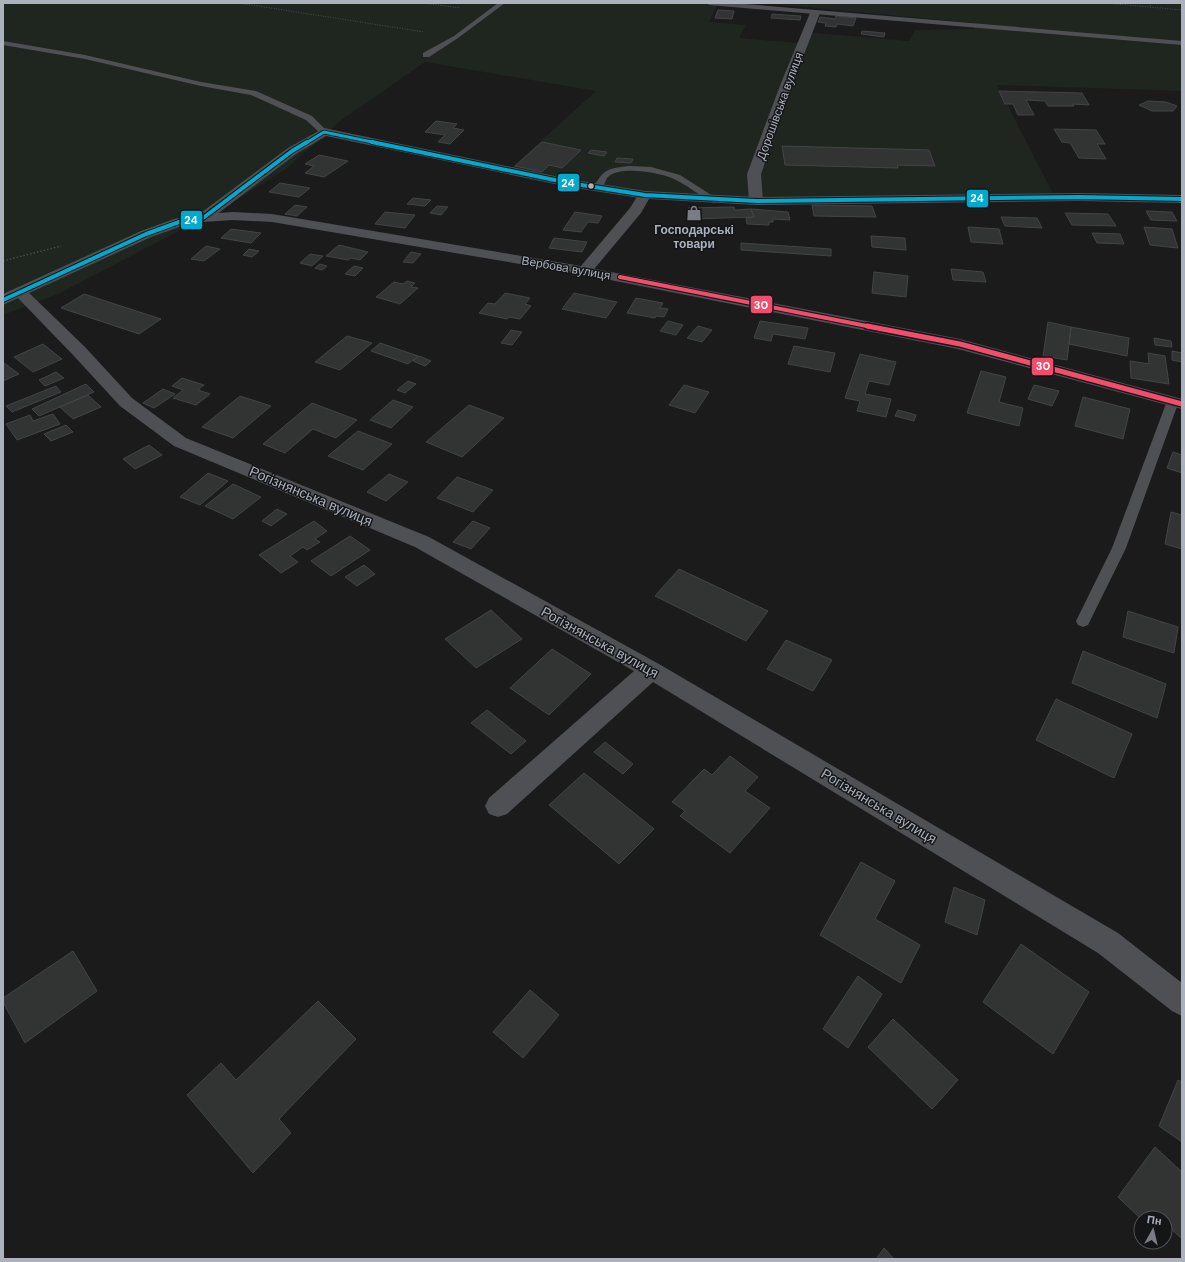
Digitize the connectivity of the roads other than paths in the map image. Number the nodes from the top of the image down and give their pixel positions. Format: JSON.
{"nodes":[{"id":1,"x":502,"y":3,"type":"edge"},
{"id":2,"x":709,"y":3,"type":"edge"},
{"id":3,"x":817,"y":9,"type":"junction"},
{"id":4,"x":3,"y":43,"type":"edge"},
{"id":5,"x":1182,"y":43,"type":"edge"},
{"id":6,"x":426,"y":55,"type":"dead end"},
{"id":7,"x":324,"y":132,"type":"junction"},
{"id":8,"x":598,"y":189,"type":"junction"},
{"id":9,"x":645,"y":195,"type":"junction"},
{"id":10,"x":1182,"y":199,"type":"edge"},
{"id":11,"x":714,"y":200,"type":"junction"},
{"id":12,"x":756,"y":201,"type":"junction"},
{"id":13,"x":203,"y":218,"type":"junction"},
{"id":14,"x":585,"y":271,"type":"junction"},
{"id":15,"x":12,"y":297,"type":"edge"},
{"id":16,"x":1178,"y":403,"type":"edge"},
{"id":17,"x":1083,"y":621,"type":"dead end"},
{"id":18,"x":652,"y":670,"type":"junction"},
{"id":19,"x":498,"y":806,"type":"dead end"},
{"id":20,"x":1182,"y":1001,"type":"edge"}],
"edges":[{"from":1,"to":6,"type":"lane"},
{"from":2,"to":3,"type":"lane"},
{"from":3,"to":5,"type":"lane"},
{"from":3,"to":12,"type":"street","name":"Дорошівська вулиця"},
{"from":4,"to":7,"type":"lane"},
{"from":7,"to":8,"type":"street"},
{"from":7,"to":13,"type":"street"},
{"from":8,"to":9,"type":"street"},
{"from":8,"to":11,"type":"lane"},
{"from":9,"to":11,"type":"street"},
{"from":9,"to":14,"type":"street"},
{"from":10,"to":12,"type":"street"},
{"from":11,"to":12,"type":"street"},
{"from":13,"to":14,"type":"street","name":"Вербова вулиця"},
{"from":13,"to":15,"type":"street","name":"Вербова вулиця"},
{"from":14,"to":16,"type":"street","name":"Вербова вулиця"},
{"from":15,"to":18,"type":"street","name":"Рогізнянська вулиця"},
{"from":16,"to":17,"type":"lane"},
{"from":18,"to":19,"type":"street"},
{"from":18,"to":20,"type":"street","name":"Рогізнянська вулиця"}]}
